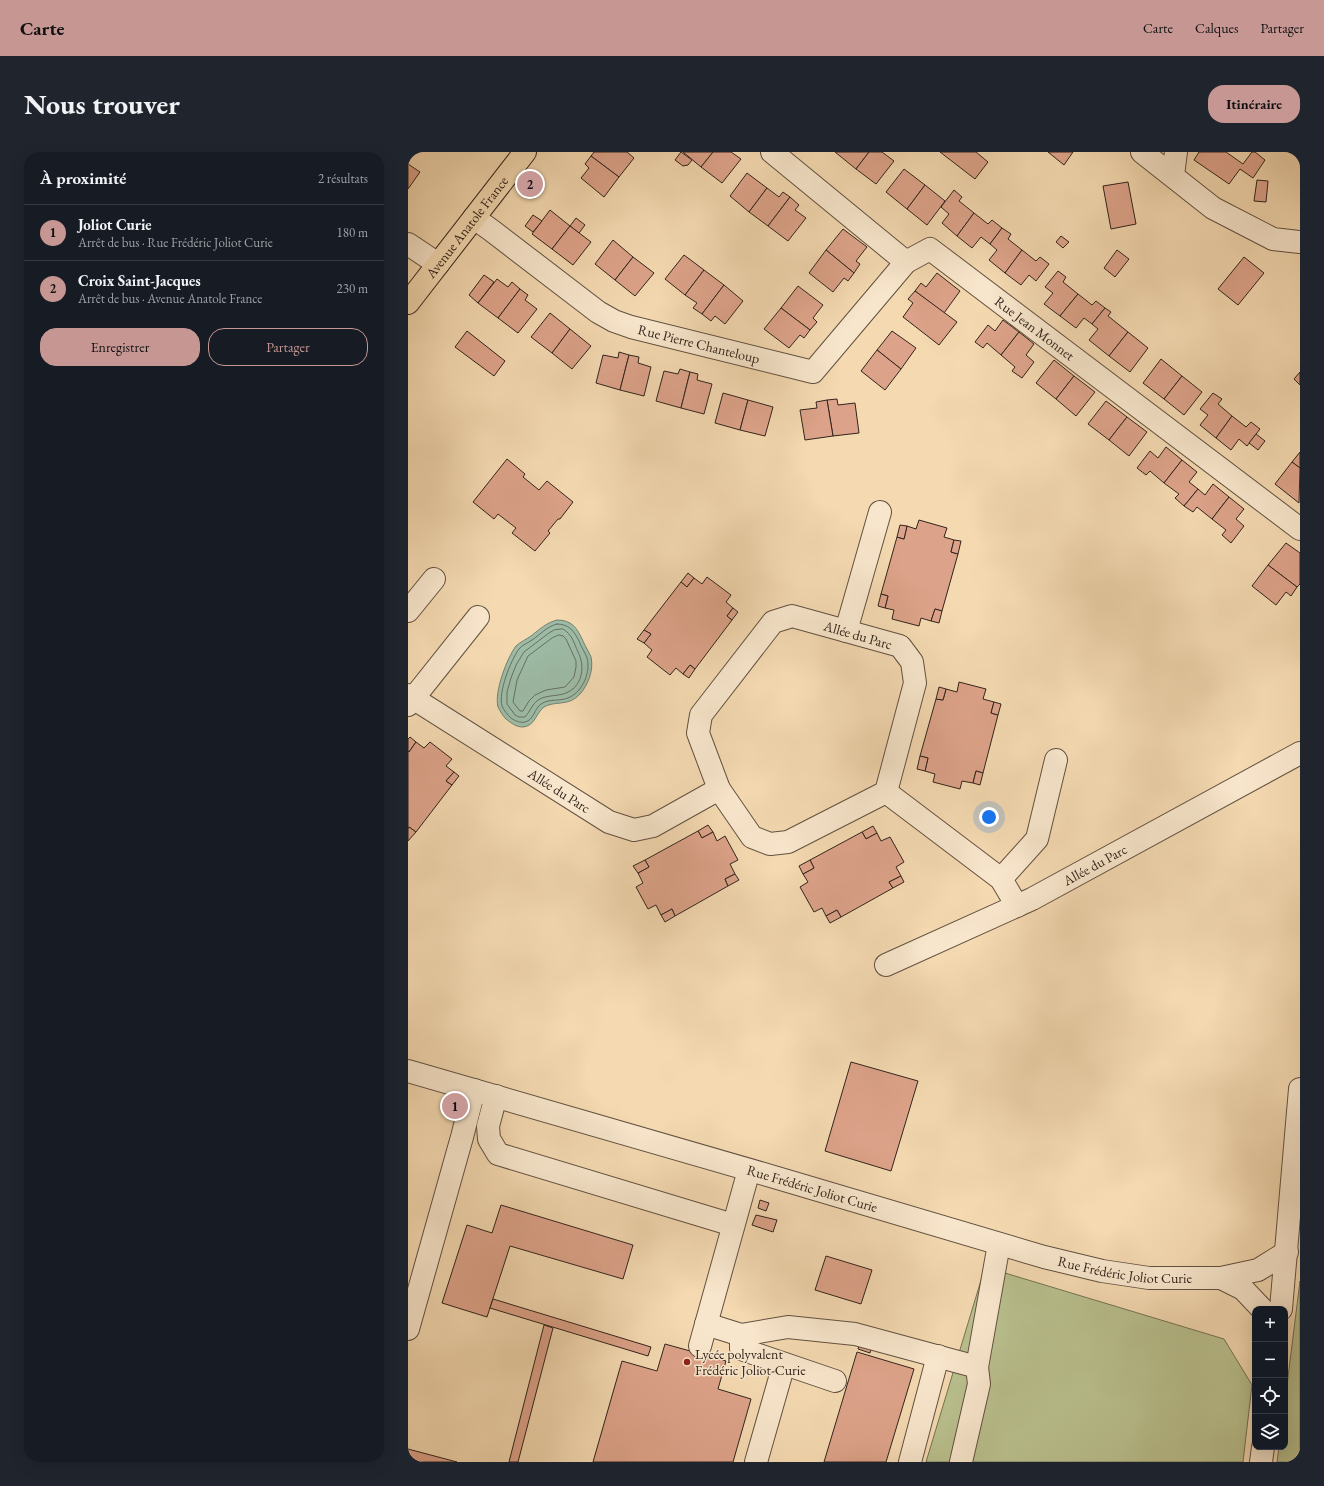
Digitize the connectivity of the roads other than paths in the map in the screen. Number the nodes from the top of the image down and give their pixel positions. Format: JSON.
{"nodes":[{"id":1,"x":525,"y":152,"type":"edge"},
{"id":2,"x":772,"y":152,"type":"edge"},
{"id":3,"x":1142,"y":152,"type":"edge"},
{"id":4,"x":1176,"y":152,"type":"edge"},
{"id":5,"x":1173,"y":174,"type":"junction"},
{"id":6,"x":474,"y":218,"type":"junction"},
{"id":7,"x":1300,"y":242,"type":"edge"},
{"id":8,"x":408,"y":244,"type":"edge"},
{"id":9,"x":906,"y":262,"type":"junction"},
{"id":10,"x":438,"y":264,"type":"junction"},
{"id":11,"x":408,"y":303,"type":"edge"},
{"id":12,"x":880,"y":512,"type":"dead end"},
{"id":13,"x":1300,"y":529,"type":"edge"},
{"id":14,"x":434,"y":579,"type":"dead end"},
{"id":15,"x":408,"y":611,"type":"edge"},
{"id":16,"x":478,"y":617,"type":"dead end"},
{"id":17,"x":846,"y":631,"type":"junction"},
{"id":18,"x":410,"y":699,"type":"edge"},
{"id":19,"x":1300,"y":753,"type":"edge"},
{"id":20,"x":1056,"y":760,"type":"dead end"},
{"id":21,"x":719,"y":789,"type":"junction"},
{"id":22,"x":886,"y":792,"type":"junction"},
{"id":23,"x":1001,"y":879,"type":"junction"},
{"id":24,"x":1017,"y":906,"type":"junction"},
{"id":25,"x":886,"y":965,"type":"dead end"},
{"id":26,"x":408,"y":1071,"type":"edge"},
{"id":27,"x":1300,"y":1089,"type":"edge"},
{"id":28,"x":474,"y":1090,"type":"junction"},
{"id":29,"x":496,"y":1096,"type":"junction"},
{"id":30,"x":749,"y":1170,"type":"junction"},
{"id":31,"x":733,"y":1225,"type":"junction"},
{"id":32,"x":999,"y":1244,"type":"junction"},
{"id":33,"x":1287,"y":1252,"type":"junction"},
{"id":34,"x":1221,"y":1278,"type":"junction"},
{"id":35,"x":1259,"y":1306,"type":"edge"},
{"id":36,"x":1282,"y":1306,"type":"edge"},
{"id":37,"x":706,"y":1324,"type":"junction"},
{"id":38,"x":408,"y":1329,"type":"edge"},
{"id":39,"x":741,"y":1335,"type":"junction"},
{"id":40,"x":700,"y":1346,"type":"dead end"},
{"id":41,"x":938,"y":1356,"type":"junction"},
{"id":42,"x":784,"y":1364,"type":"junction"},
{"id":43,"x":977,"y":1367,"type":"junction"},
{"id":44,"x":835,"y":1381,"type":"dead end"},
{"id":45,"x":1263,"y":1450,"type":"edge"},
{"id":46,"x":756,"y":1462,"type":"edge"},
{"id":47,"x":910,"y":1462,"type":"edge"},
{"id":48,"x":961,"y":1462,"type":"edge"},
{"id":49,"x":1261,"y":1462,"type":"edge"}],
"edges":[{"from":1,"to":6,"type":"main road","name":"Avenue Anatole France"},
{"from":2,"to":9,"type":"street"},
{"from":3,"to":5,"type":"street"},
{"from":4,"to":5,"type":"street"},
{"from":5,"to":7,"type":"street"},
{"from":6,"to":9,"type":"street","name":"Rue Pierre Chanteloup"},
{"from":6,"to":10,"type":"main road","name":"Avenue Anatole France"},
{"from":8,"to":10,"type":"street"},
{"from":9,"to":13,"type":"street","name":"Rue Jean Monnet"},
{"from":10,"to":11,"type":"main road","name":"Avenue Anatole France"},
{"from":12,"to":17,"type":"street"},
{"from":14,"to":15,"type":"street"},
{"from":16,"to":18,"type":"street"},
{"from":17,"to":21,"type":"street","name":"Allée du Parc"},
{"from":17,"to":22,"type":"street","name":"Allée du Parc"},
{"from":18,"to":21,"type":"street","name":"Allée du Parc"},
{"from":19,"to":24,"type":"street","name":"Allée du Parc"},
{"from":20,"to":23,"type":"street"},
{"from":21,"to":22,"type":"street","name":"Allée du Parc"},
{"from":22,"to":23,"type":"street"},
{"from":23,"to":24,"type":"street"},
{"from":24,"to":25,"type":"street","name":"Allée du Parc"},
{"from":26,"to":28,"type":"street","name":"Rue Frédéric Joliot Curie"},
{"from":27,"to":33,"type":"street"},
{"from":28,"to":29,"type":"street","name":"Rue Frédéric Joliot Curie"},
{"from":28,"to":38,"type":"street"},
{"from":29,"to":30,"type":"street","name":"Rue Frédéric Joliot Curie"},
{"from":29,"to":31,"type":"street"},
{"from":30,"to":31,"type":"street"},
{"from":30,"to":32,"type":"street","name":"Rue Frédéric Joliot Curie"},
{"from":31,"to":37,"type":"street"},
{"from":32,"to":34,"type":"street","name":"Rue Frédéric Joliot Curie"},
{"from":32,"to":43,"type":"street"},
{"from":33,"to":34,"type":"street","name":"Rue Frédéric Joliot Curie"},
{"from":33,"to":36,"type":"street"},
{"from":34,"to":35,"type":"street","name":"Rue Frédéric Joliot Curie"},
{"from":37,"to":39,"type":"street"},
{"from":37,"to":40,"type":"street"},
{"from":39,"to":41,"type":"street"},
{"from":39,"to":42,"type":"street"},
{"from":41,"to":43,"type":"street"},
{"from":41,"to":47,"type":"street"},
{"from":42,"to":44,"type":"street"},
{"from":42,"to":46,"type":"street"},
{"from":43,"to":48,"type":"street"},
{"from":45,"to":49,"type":"street"}]}
